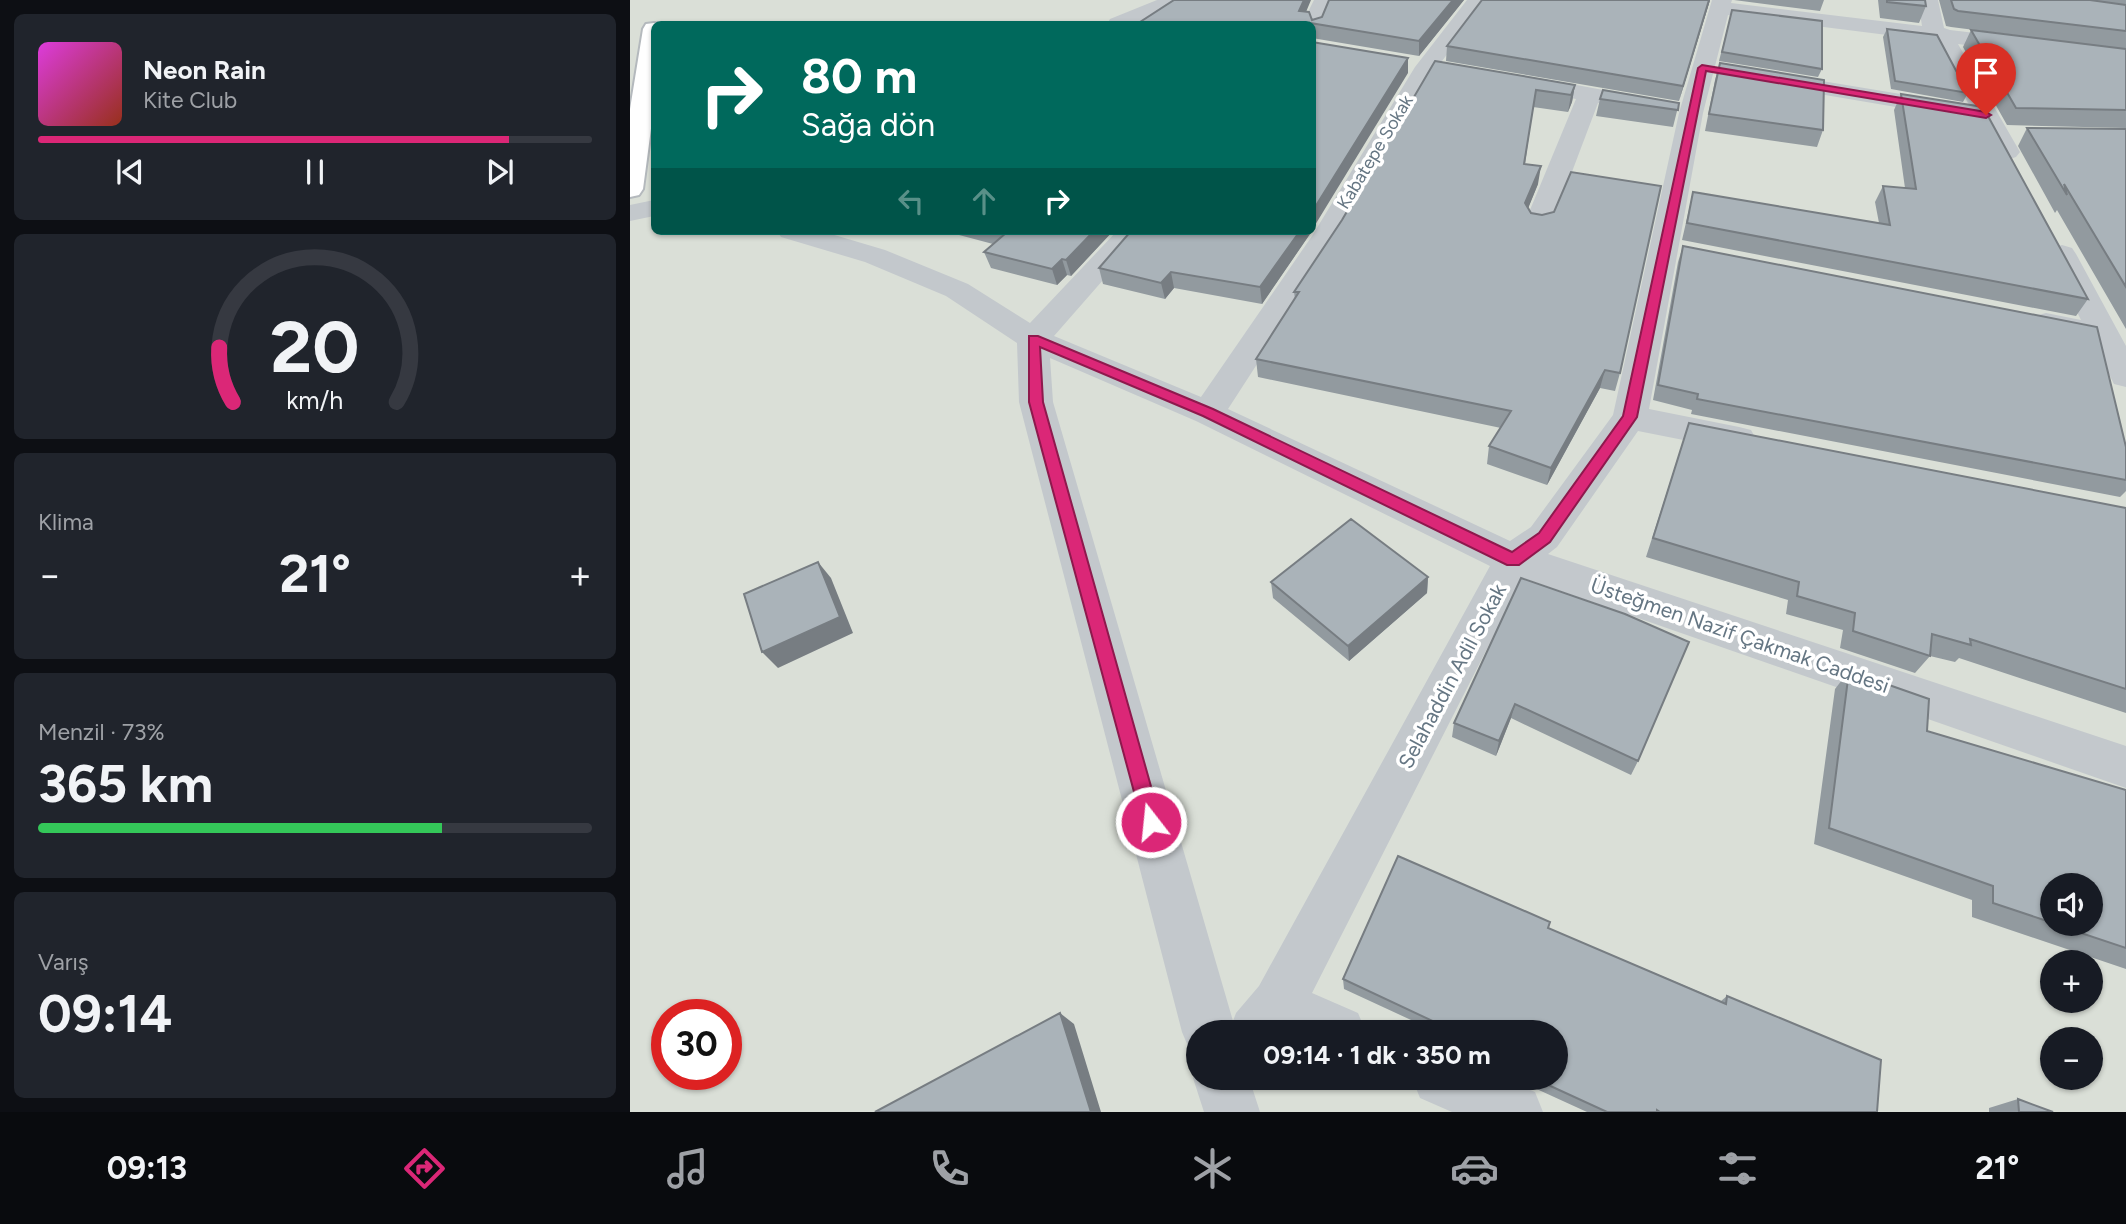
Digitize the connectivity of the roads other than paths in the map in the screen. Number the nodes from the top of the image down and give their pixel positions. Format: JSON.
{"nodes":[{"id":1,"x":1175,"y":0,"type":"edge"},
{"id":2,"x":1324,"y":0,"type":"edge"},
{"id":3,"x":1478,"y":0,"type":"edge"},
{"id":4,"x":1928,"y":0,"type":"edge"},
{"id":5,"x":1721,"y":4,"type":"edge"},
{"id":6,"x":1125,"y":21,"type":"edge"},
{"id":7,"x":1314,"y":21,"type":"edge"},
{"id":8,"x":1938,"y":34,"type":"junction"},
{"id":9,"x":651,"y":49,"type":"edge"},
{"id":10,"x":2126,"y":58,"type":"edge"},
{"id":11,"x":1414,"y":64,"type":"junction"},
{"id":12,"x":1454,"y":71,"type":"edge"},
{"id":13,"x":1756,"y":77,"type":"edge"},
{"id":14,"x":1494,"y":78,"type":"edge"},
{"id":15,"x":1590,"y":94,"type":"junction"},
{"id":16,"x":1692,"y":113,"type":"junction"},
{"id":17,"x":2002,"y":128,"type":"junction"},
{"id":18,"x":2017,"y":170,"type":"edge"},
{"id":19,"x":630,"y":189,"type":"edge"},
{"id":20,"x":651,"y":209,"type":"edge"},
{"id":21,"x":630,"y":213,"type":"edge"},
{"id":22,"x":1539,"y":222,"type":"edge"},
{"id":23,"x":2048,"y":229,"type":"edge"},
{"id":24,"x":1316,"y":234,"type":"edge"},
{"id":25,"x":804,"y":235,"type":"edge"},
{"id":26,"x":1128,"y":235,"type":"edge"},
{"id":27,"x":1315,"y":235,"type":"edge"},
{"id":28,"x":2023,"y":318,"type":"edge"},
{"id":29,"x":2105,"y":335,"type":"junction"},
{"id":30,"x":1033,"y":339,"type":"junction"},
{"id":31,"x":2126,"y":376,"type":"edge"},
{"id":32,"x":1208,"y":413,"type":"junction"},
{"id":33,"x":1630,"y":417,"type":"junction"},
{"id":34,"x":1765,"y":444,"type":"edge"},
{"id":35,"x":1513,"y":560,"type":"junction"},
{"id":36,"x":2126,"y":767,"type":"edge"},
{"id":37,"x":1267,"y":1019,"type":"edge"},
{"id":38,"x":1206,"y":1020,"type":"edge"},
{"id":39,"x":1225,"y":1090,"type":"edge"},
{"id":40,"x":1466,"y":1090,"type":"edge"},
{"id":41,"x":1232,"y":1112,"type":"edge"},
{"id":42,"x":1515,"y":1112,"type":"edge"}],
"edges":[{"from":1,"to":6,"type":"street"},
{"from":2,"to":7,"type":"street"},
{"from":3,"to":11,"type":"street","name":"Kabatepe Sokak"},
{"from":4,"to":8,"type":"street"},
{"from":5,"to":8,"type":"street"},
{"from":5,"to":16,"type":"street","name":"Selahaddin Adil Sokak"},
{"from":8,"to":10,"type":"street"},
{"from":8,"to":17,"type":"street"},
{"from":9,"to":19,"type":"highway"},
{"from":11,"to":12,"type":"street"},
{"from":11,"to":24,"type":"street","name":"Kabatepe Sokak"},
{"from":13,"to":17,"type":"street"},
{"from":14,"to":15,"type":"street"},
{"from":15,"to":16,"type":"street"},
{"from":15,"to":22,"type":"street"},
{"from":16,"to":33,"type":"street","name":"Selahaddin Adil Sokak"},
{"from":17,"to":18,"type":"street"},
{"from":20,"to":21,"type":"street"},
{"from":23,"to":29,"type":"street"},
{"from":25,"to":30,"type":"street","name":"Üsteğmen Nazif Çakmak Caddesi"},
{"from":26,"to":30,"type":"street"},
{"from":27,"to":32,"type":"street","name":"Kabatepe Sokak"},
{"from":28,"to":29,"type":"street"},
{"from":29,"to":31,"type":"street"},
{"from":30,"to":32,"type":"street","name":"Üsteğmen Nazif Çakmak Caddesi"},
{"from":30,"to":38,"type":"street"},
{"from":32,"to":35,"type":"street","name":"Üsteğmen Nazif Çakmak Caddesi"},
{"from":33,"to":34,"type":"street"},
{"from":33,"to":35,"type":"street","name":"Selahaddin Adil Sokak"},
{"from":35,"to":36,"type":"street","name":"Üsteğmen Nazif Çakmak Caddesi"},
{"from":35,"to":37,"type":"street","name":"Selahaddin Adil Sokak"},
{"from":39,"to":41,"type":"street"},
{"from":40,"to":42,"type":"street"}]}
